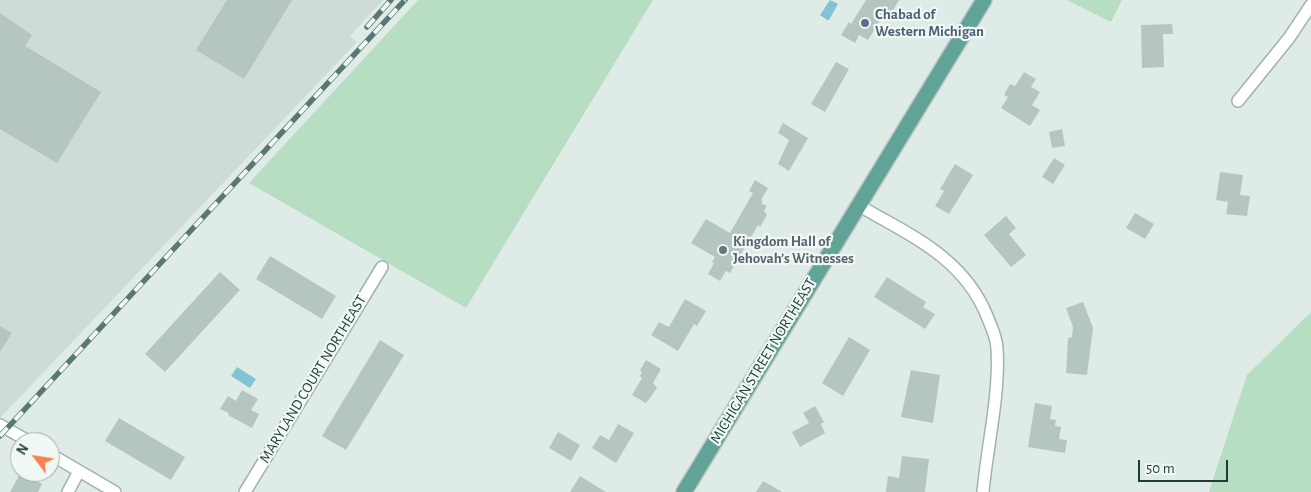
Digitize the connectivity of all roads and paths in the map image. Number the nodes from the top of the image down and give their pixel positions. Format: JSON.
{"nodes":[{"id":1,"x":984,"y":0,"type":"edge"},
{"id":2,"x":1311,"y":5,"type":"edge"},
{"id":3,"x":1238,"y":101,"type":"dead end"},
{"id":4,"x":858,"y":205,"type":"junction"},
{"id":5,"x":382,"y":267,"type":"dead end"},
{"id":6,"x":0,"y":425,"type":"edge"},
{"id":7,"x":12,"y":432,"type":"edge"},
{"id":8,"x":60,"y":460,"type":"edge"},
{"id":9,"x":79,"y":471,"type":"junction"},
{"id":10,"x":68,"y":492,"type":"edge"},
{"id":11,"x":115,"y":492,"type":"edge"},
{"id":12,"x":245,"y":492,"type":"edge"},
{"id":13,"x":684,"y":492,"type":"edge"},
{"id":14,"x":983,"y":492,"type":"edge"}],
"edges":[{"from":1,"to":4,"type":"main road","name":"MICHIGAN STREET NORTHEAST"},
{"from":2,"to":3,"type":"street"},
{"from":4,"to":13,"type":"main road","name":"MICHIGAN STREET NORTHEAST"},
{"from":4,"to":14,"type":"street"},
{"from":5,"to":12,"type":"street","name":"MARYLAND COURT NORTHEAST"},
{"from":6,"to":7,"type":"street"},
{"from":8,"to":9,"type":"street"},
{"from":9,"to":10,"type":"street"},
{"from":9,"to":11,"type":"street"}]}
